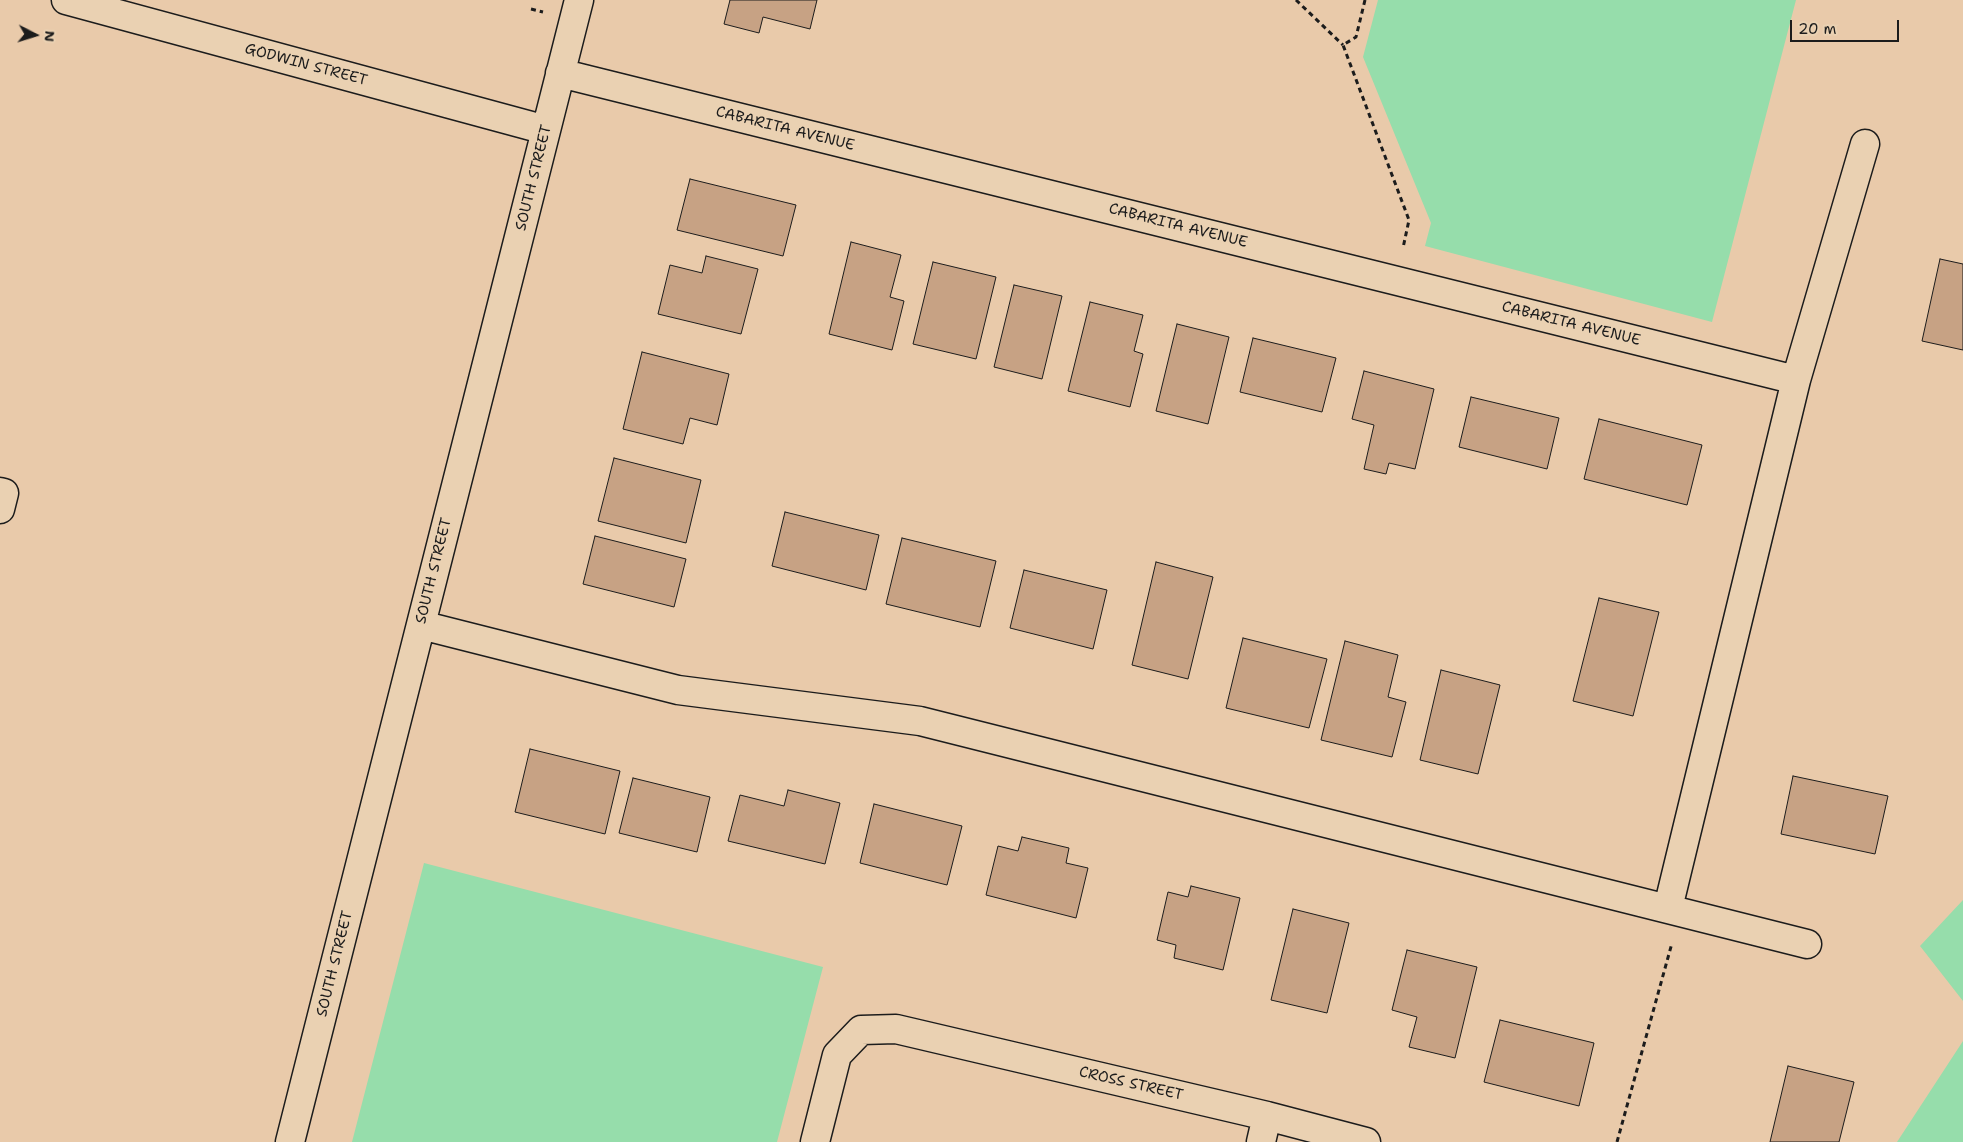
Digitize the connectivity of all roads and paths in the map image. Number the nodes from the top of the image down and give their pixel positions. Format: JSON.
{"nodes":[{"id":1,"x":66,"y":0,"type":"edge"},
{"id":2,"x":579,"y":0,"type":"edge"},
{"id":3,"x":1296,"y":0,"type":"edge"},
{"id":4,"x":1365,"y":0,"type":"edge"},
{"id":5,"x":1342,"y":45,"type":"junction"},
{"id":6,"x":560,"y":73,"type":"junction"},
{"id":7,"x":546,"y":130,"type":"junction"},
{"id":8,"x":1865,"y":144,"type":"dead end"},
{"id":9,"x":1402,"y":251,"type":"dead end"},
{"id":10,"x":1796,"y":380,"type":"junction"},
{"id":11,"x":0,"y":492,"type":"edge"},
{"id":12,"x":0,"y":509,"type":"edge"},
{"id":13,"x":421,"y":624,"type":"junction"},
{"id":14,"x":1674,"y":910,"type":"junction"},
{"id":15,"x":1807,"y":944,"type":"dead end"},
{"id":16,"x":1267,"y":1116,"type":"junction"},
{"id":17,"x":290,"y":1142,"type":"edge"},
{"id":18,"x":815,"y":1142,"type":"edge"},
{"id":19,"x":1261,"y":1142,"type":"edge"},
{"id":20,"x":1366,"y":1142,"type":"edge"},
{"id":21,"x":1616,"y":1142,"type":"edge"}],
"edges":[{"from":1,"to":7,"type":"street","name":"GODWIN STREET"},
{"from":2,"to":6,"type":"street","name":"SOUTH STREET"},
{"from":3,"to":5,"type":"path"},
{"from":4,"to":5,"type":"path"},
{"from":5,"to":9,"type":"path"},
{"from":6,"to":7,"type":"street","name":"SOUTH STREET"},
{"from":6,"to":10,"type":"street","name":"CABARITA AVENUE"},
{"from":7,"to":13,"type":"street","name":"SOUTH STREET"},
{"from":8,"to":10,"type":"street"},
{"from":10,"to":14,"type":"street"},
{"from":11,"to":12,"type":"street"},
{"from":13,"to":14,"type":"street"},
{"from":13,"to":17,"type":"street","name":"SOUTH STREET"},
{"from":14,"to":15,"type":"street"},
{"from":14,"to":21,"type":"path"},
{"from":16,"to":18,"type":"street","name":"CROSS STREET"},
{"from":16,"to":19,"type":"street"},
{"from":16,"to":20,"type":"street","name":"CROSS STREET"}]}
